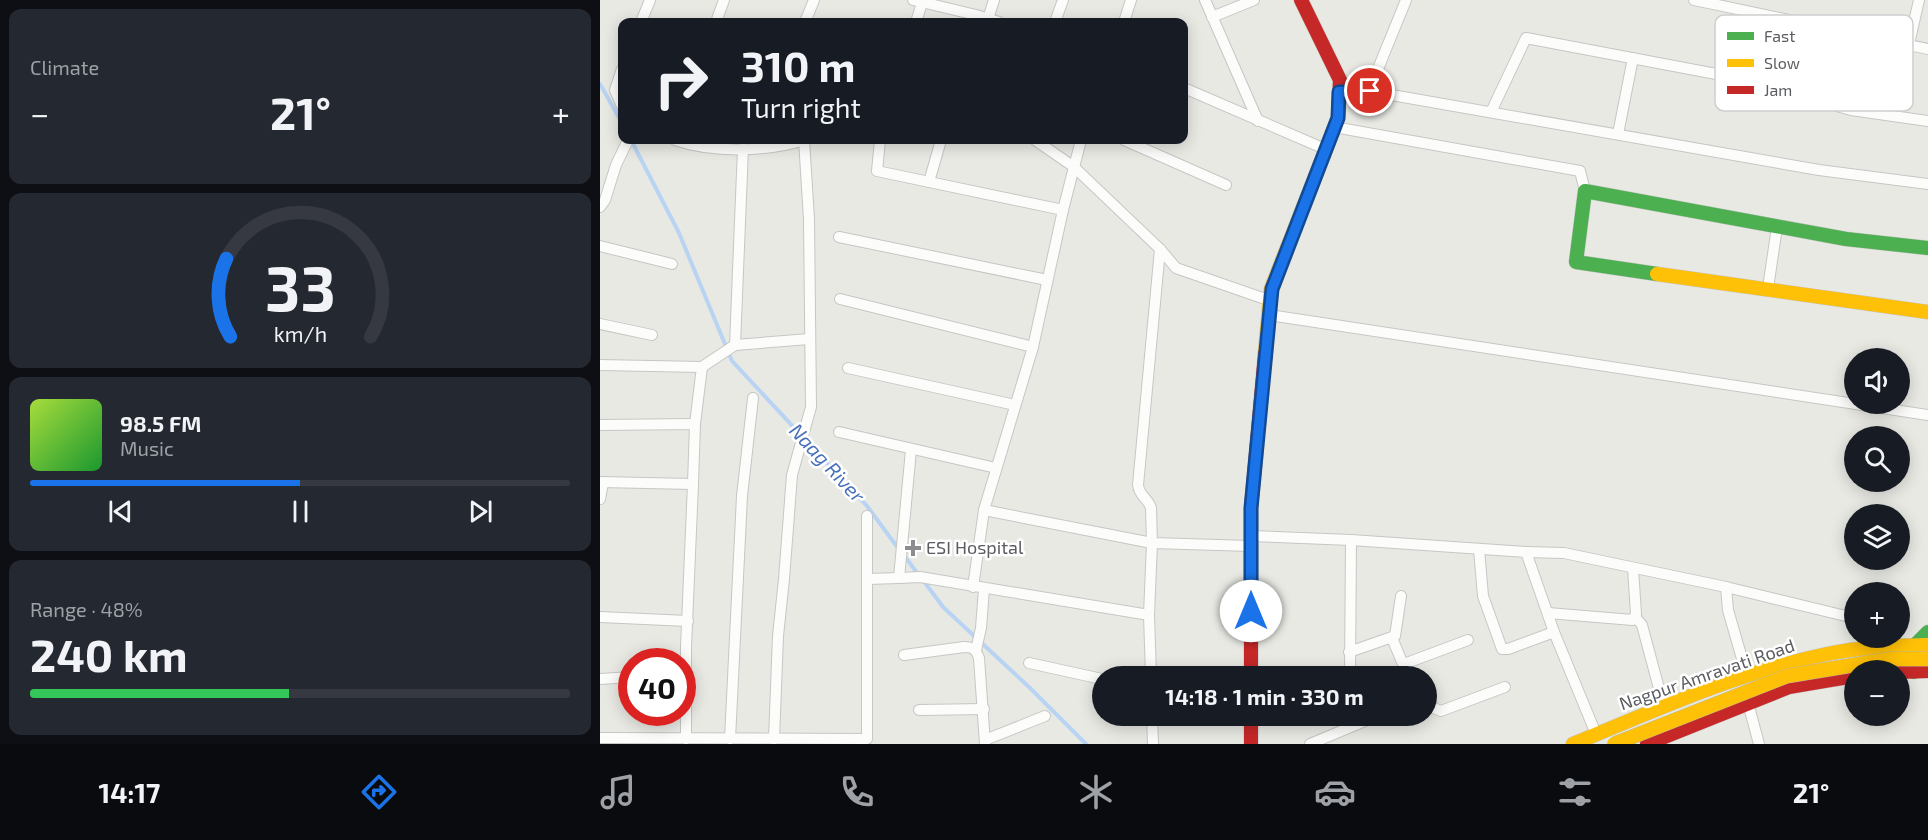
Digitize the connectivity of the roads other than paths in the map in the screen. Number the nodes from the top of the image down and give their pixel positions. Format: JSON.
{"nodes":[{"id":1,"x":650,"y":0,"type":"edge"},
{"id":2,"x":724,"y":0,"type":"edge"},
{"id":3,"x":814,"y":0,"type":"edge"},
{"id":4,"x":994,"y":0,"type":"edge"},
{"id":5,"x":1063,"y":0,"type":"edge"},
{"id":6,"x":1131,"y":0,"type":"edge"},
{"id":7,"x":1205,"y":0,"type":"edge"},
{"id":8,"x":1254,"y":0,"type":"edge"},
{"id":9,"x":1301,"y":0,"type":"edge"},
{"id":10,"x":1406,"y":0,"type":"edge"},
{"id":11,"x":1694,"y":0,"type":"edge"},
{"id":12,"x":1919,"y":0,"type":"edge"},
{"id":13,"x":919,"y":1,"type":"edge"},
{"id":14,"x":1709,"y":1,"type":"edge"},
{"id":15,"x":1774,"y":15,"type":"edge"},
{"id":16,"x":1212,"y":17,"type":"junction"},
{"id":17,"x":643,"y":18,"type":"edge"},
{"id":18,"x":717,"y":18,"type":"edge"},
{"id":19,"x":807,"y":18,"type":"edge"},
{"id":20,"x":917,"y":18,"type":"edge"},
{"id":21,"x":984,"y":18,"type":"edge"},
{"id":22,"x":988,"y":18,"type":"edge"},
{"id":23,"x":1056,"y":18,"type":"edge"},
{"id":24,"x":1125,"y":18,"type":"edge"},
{"id":25,"x":1913,"y":26,"type":"edge"},
{"id":26,"x":1913,"y":45,"type":"edge"},
{"id":27,"x":1928,"y":49,"type":"edge"},
{"id":28,"x":1634,"y":58,"type":"junction"},
{"id":29,"x":1715,"y":74,"type":"edge"},
{"id":30,"x":618,"y":81,"type":"edge"},
{"id":31,"x":1188,"y":90,"type":"edge"},
{"id":32,"x":1370,"y":91,"type":"junction"},
{"id":33,"x":1339,"y":92,"type":"junction"},
{"id":34,"x":618,"y":97,"type":"edge"},
{"id":35,"x":1858,"y":111,"type":"edge"},
{"id":36,"x":1491,"y":112,"type":"junction"},
{"id":37,"x":1258,"y":121,"type":"junction"},
{"id":38,"x":1928,"y":121,"type":"edge"},
{"id":39,"x":1334,"y":128,"type":"junction"},
{"id":40,"x":1618,"y":134,"type":"junction"},
{"id":41,"x":626,"y":144,"type":"edge"},
{"id":42,"x":687,"y":144,"type":"edge"},
{"id":43,"x":753,"y":144,"type":"edge"},
{"id":44,"x":804,"y":144,"type":"edge"},
{"id":45,"x":879,"y":144,"type":"edge"},
{"id":46,"x":940,"y":144,"type":"edge"},
{"id":47,"x":1041,"y":144,"type":"edge"},
{"id":48,"x":1080,"y":144,"type":"edge"},
{"id":49,"x":1133,"y":144,"type":"edge"},
{"id":50,"x":742,"y":148,"type":"junction"},
{"id":51,"x":1325,"y":149,"type":"junction"},
{"id":52,"x":1074,"y":167,"type":"junction"},
{"id":53,"x":929,"y":182,"type":"junction"},
{"id":54,"x":1928,"y":184,"type":"edge"},
{"id":55,"x":1226,"y":185,"type":"dead end"},
{"id":56,"x":1585,"y":190,"type":"junction"},
{"id":57,"x":600,"y":207,"type":"edge"},
{"id":58,"x":1063,"y":210,"type":"junction"},
{"id":59,"x":1777,"y":226,"type":"junction"},
{"id":60,"x":839,"y":237,"type":"dead end"},
{"id":61,"x":600,"y":246,"type":"edge"},
{"id":62,"x":1928,"y":248,"type":"edge"},
{"id":63,"x":1160,"y":249,"type":"junction"},
{"id":64,"x":672,"y":264,"type":"dead end"},
{"id":65,"x":1047,"y":280,"type":"junction"},
{"id":66,"x":1768,"y":288,"type":"junction"},
{"id":67,"x":840,"y":299,"type":"dead end"},
{"id":68,"x":1270,"y":308,"type":"junction"},
{"id":69,"x":1928,"y":312,"type":"edge"},
{"id":70,"x":600,"y":324,"type":"edge"},
{"id":71,"x":651,"y":335,"type":"dead end"},
{"id":72,"x":809,"y":339,"type":"junction"},
{"id":73,"x":733,"y":346,"type":"junction"},
{"id":74,"x":1033,"y":347,"type":"junction"},
{"id":75,"x":705,"y":364,"type":"junction"},
{"id":76,"x":600,"y":365,"type":"edge"},
{"id":77,"x":848,"y":368,"type":"dead end"},
{"id":78,"x":753,"y":398,"type":"dead end"},
{"id":79,"x":1015,"y":405,"type":"junction"},
{"id":80,"x":1928,"y":415,"type":"edge"},
{"id":81,"x":695,"y":424,"type":"junction"},
{"id":82,"x":600,"y":425,"type":"edge"},
{"id":83,"x":839,"y":432,"type":"dead end"},
{"id":84,"x":911,"y":450,"type":"junction"},
{"id":85,"x":996,"y":468,"type":"junction"},
{"id":86,"x":602,"y":483,"type":"edge"},
{"id":87,"x":693,"y":484,"type":"junction"},
{"id":88,"x":600,"y":499,"type":"edge"},
{"id":89,"x":984,"y":510,"type":"junction"},
{"id":90,"x":867,"y":516,"type":"dead end"},
{"id":91,"x":1351,"y":540,"type":"junction"},
{"id":92,"x":1251,"y":541,"type":"junction"},
{"id":93,"x":1152,"y":543,"type":"junction"},
{"id":94,"x":1479,"y":549,"type":"junction"},
{"id":95,"x":1526,"y":552,"type":"junction"},
{"id":96,"x":1633,"y":568,"type":"junction"},
{"id":97,"x":899,"y":578,"type":"junction"},
{"id":98,"x":867,"y":579,"type":"junction"},
{"id":99,"x":1726,"y":587,"type":"junction"},
{"id":100,"x":979,"y":588,"type":"junction"},
{"id":101,"x":1401,"y":596,"type":"dead end"},
{"id":102,"x":1548,"y":613,"type":"junction"},
{"id":103,"x":1149,"y":615,"type":"junction"},
{"id":104,"x":1844,"y":616,"type":"edge"},
{"id":105,"x":600,"y":617,"type":"edge"},
{"id":106,"x":1635,"y":617,"type":"junction"},
{"id":107,"x":688,"y":621,"type":"junction"},
{"id":108,"x":1554,"y":632,"type":"junction"},
{"id":109,"x":1928,"y":632,"type":"edge"},
{"id":110,"x":1392,"y":638,"type":"junction"},
{"id":111,"x":1468,"y":640,"type":"dead end"},
{"id":112,"x":1921,"y":646,"type":"edge"},
{"id":113,"x":977,"y":647,"type":"junction"},
{"id":114,"x":686,"y":648,"type":"edge"},
{"id":115,"x":1854,"y":648,"type":"edge"},
{"id":116,"x":1349,"y":652,"type":"junction"},
{"id":117,"x":904,"y":655,"type":"dead end"},
{"id":118,"x":1928,"y":659,"type":"edge"},
{"id":119,"x":1029,"y":663,"type":"dead end"},
{"id":120,"x":1151,"y":666,"type":"edge"},
{"id":121,"x":1251,"y":666,"type":"edge"},
{"id":122,"x":1350,"y":666,"type":"edge"},
{"id":123,"x":1921,"y":671,"type":"edge"},
{"id":124,"x":1747,"y":676,"type":"junction"},
{"id":125,"x":1092,"y":677,"type":"edge"},
{"id":126,"x":618,"y":678,"type":"edge"},
{"id":127,"x":1844,"y":678,"type":"edge"},
{"id":128,"x":600,"y":679,"type":"edge"},
{"id":129,"x":1505,"y":687,"type":"dead end"},
{"id":130,"x":1748,"y":703,"type":"junction"},
{"id":131,"x":1664,"y":707,"type":"junction"},
{"id":132,"x":984,"y":709,"type":"junction"},
{"id":133,"x":1437,"y":709,"type":"edge"},
{"id":134,"x":919,"y":710,"type":"dead end"},
{"id":135,"x":1045,"y":716,"type":"dead end"},
{"id":136,"x":686,"y":726,"type":"edge"},
{"id":137,"x":1152,"y":726,"type":"edge"},
{"id":138,"x":1251,"y":726,"type":"edge"},
{"id":139,"x":1346,"y":726,"type":"edge"},
{"id":140,"x":1596,"y":734,"type":"junction"},
{"id":141,"x":600,"y":738,"type":"edge"},
{"id":142,"x":686,"y":739,"type":"junction"},
{"id":143,"x":730,"y":739,"type":"junction"},
{"id":144,"x":774,"y":739,"type":"junction"},
{"id":145,"x":824,"y":741,"type":"edge"},
{"id":146,"x":985,"y":742,"type":"edge"},
{"id":147,"x":1153,"y":744,"type":"edge"},
{"id":148,"x":1251,"y":744,"type":"edge"},
{"id":149,"x":1310,"y":744,"type":"edge"},
{"id":150,"x":1573,"y":744,"type":"edge"},
{"id":151,"x":1614,"y":744,"type":"edge"},
{"id":152,"x":1647,"y":744,"type":"edge"},
{"id":153,"x":1759,"y":744,"type":"edge"}],
"edges":[{"from":1,"to":17,"type":"street"},
{"from":2,"to":18,"type":"street"},
{"from":3,"to":19,"type":"street"},
{"from":4,"to":22,"type":"street"},
{"from":5,"to":23,"type":"street"},
{"from":6,"to":24,"type":"street"},
{"from":7,"to":16,"type":"street"},
{"from":8,"to":16,"type":"street"},
{"from":9,"to":33,"type":"main road"},
{"from":10,"to":32,"type":"street"},
{"from":11,"to":14,"type":"street"},
{"from":12,"to":25,"type":"street"},
{"from":13,"to":20,"type":"street"},
{"from":13,"to":21,"type":"street"},
{"from":14,"to":15,"type":"street"},
{"from":16,"to":37,"type":"street"},
{"from":26,"to":27,"type":"street"},
{"from":28,"to":29,"type":"street"},
{"from":28,"to":36,"type":"street"},
{"from":28,"to":40,"type":"street"},
{"from":30,"to":34,"type":"street"},
{"from":31,"to":37,"type":"street"},
{"from":32,"to":33,"type":"street"},
{"from":32,"to":36,"type":"street"},
{"from":33,"to":39,"type":"main road"},
{"from":35,"to":38,"type":"street"},
{"from":36,"to":40,"type":"street"},
{"from":37,"to":51,"type":"street"},
{"from":39,"to":51,"type":"main road"},
{"from":39,"to":56,"type":"street"},
{"from":40,"to":54,"type":"street"},
{"from":41,"to":57,"type":"street"},
{"from":42,"to":50,"type":"street"},
{"from":43,"to":50,"type":"street"},
{"from":44,"to":72,"type":"street"},
{"from":45,"to":53,"type":"street"},
{"from":46,"to":53,"type":"street"},
{"from":47,"to":52,"type":"street"},
{"from":48,"to":52,"type":"street"},
{"from":49,"to":55,"type":"street"},
{"from":50,"to":73,"type":"street"},
{"from":51,"to":68,"type":"main road"},
{"from":52,"to":58,"type":"street"},
{"from":52,"to":63,"type":"street"},
{"from":53,"to":58,"type":"street"},
{"from":56,"to":59,"type":"main road"},
{"from":56,"to":66,"type":"main road"},
{"from":58,"to":65,"type":"street"},
{"from":59,"to":62,"type":"main road"},
{"from":59,"to":66,"type":"street"},
{"from":60,"to":65,"type":"street"},
{"from":61,"to":64,"type":"street"},
{"from":63,"to":68,"type":"street"},
{"from":63,"to":93,"type":"street"},
{"from":65,"to":74,"type":"street"},
{"from":66,"to":69,"type":"main road"},
{"from":67,"to":74,"type":"street"},
{"from":68,"to":80,"type":"street"},
{"from":68,"to":92,"type":"main road"},
{"from":70,"to":71,"type":"street"},
{"from":72,"to":73,"type":"street"},
{"from":72,"to":144,"type":"street"},
{"from":73,"to":75,"type":"street"},
{"from":74,"to":79,"type":"street"},
{"from":75,"to":76,"type":"street"},
{"from":75,"to":81,"type":"street"},
{"from":77,"to":79,"type":"street"},
{"from":78,"to":143,"type":"street"},
{"from":79,"to":85,"type":"street"},
{"from":81,"to":82,"type":"street"},
{"from":81,"to":87,"type":"street"},
{"from":83,"to":84,"type":"street"},
{"from":84,"to":85,"type":"street"},
{"from":84,"to":97,"type":"street"},
{"from":85,"to":89,"type":"street"},
{"from":86,"to":87,"type":"street"},
{"from":86,"to":88,"type":"street"},
{"from":87,"to":107,"type":"street"},
{"from":89,"to":93,"type":"street"},
{"from":89,"to":100,"type":"street"},
{"from":90,"to":98,"type":"street"},
{"from":91,"to":92,"type":"street"},
{"from":91,"to":94,"type":"street"},
{"from":91,"to":116,"type":"street"},
{"from":92,"to":93,"type":"street"},
{"from":92,"to":121,"type":"main road"},
{"from":93,"to":103,"type":"street"},
{"from":94,"to":95,"type":"street"},
{"from":94,"to":108,"type":"street"},
{"from":95,"to":96,"type":"street"},
{"from":95,"to":102,"type":"street"},
{"from":96,"to":99,"type":"street"},
{"from":96,"to":106,"type":"street"},
{"from":97,"to":98,"type":"street"},
{"from":97,"to":100,"type":"street"},
{"from":98,"to":145,"type":"street"},
{"from":99,"to":104,"type":"street"},
{"from":99,"to":124,"type":"street"},
{"from":100,"to":103,"type":"street"},
{"from":100,"to":113,"type":"street"},
{"from":101,"to":110,"type":"street"},
{"from":102,"to":106,"type":"street"},
{"from":102,"to":108,"type":"street"},
{"from":103,"to":120,"type":"street"},
{"from":105,"to":107,"type":"street"},
{"from":106,"to":131,"type":"street"},
{"from":107,"to":114,"type":"street"},
{"from":108,"to":140,"type":"street"},
{"from":109,"to":112,"type":"main road"},
{"from":110,"to":111,"type":"street"},
{"from":110,"to":116,"type":"street"},
{"from":112,"to":123,"type":"main road"},
{"from":113,"to":117,"type":"street"},
{"from":113,"to":132,"type":"street"},
{"from":115,"to":124,"type":"main road","name":"Nagpur Amravati Road"},
{"from":116,"to":122,"type":"street"},
{"from":118,"to":151,"type":"main road","bridge":true},
{"from":119,"to":125,"type":"street"},
{"from":124,"to":131,"type":"main road","name":"Nagpur Amravati Road"},
{"from":126,"to":128,"type":"street"},
{"from":127,"to":130,"type":"main road","name":"Nagpur Amravati Road"},
{"from":129,"to":133,"type":"street"},
{"from":130,"to":152,"type":"main road","name":"Nagpur Amravati Road"},
{"from":130,"to":153,"type":"street"},
{"from":131,"to":140,"type":"main road","name":"Nagpur Amravati Road"},
{"from":132,"to":134,"type":"street"},
{"from":132,"to":146,"type":"street"},
{"from":135,"to":146,"type":"street"},
{"from":136,"to":142,"type":"street"},
{"from":137,"to":147,"type":"street"},
{"from":138,"to":148,"type":"main road"},
{"from":139,"to":149,"type":"street"},
{"from":140,"to":150,"type":"main road","name":"Nagpur Amravati Road"},
{"from":141,"to":142,"type":"street"},
{"from":142,"to":143,"type":"street"},
{"from":143,"to":144,"type":"street"},
{"from":144,"to":145,"type":"street"}]}
